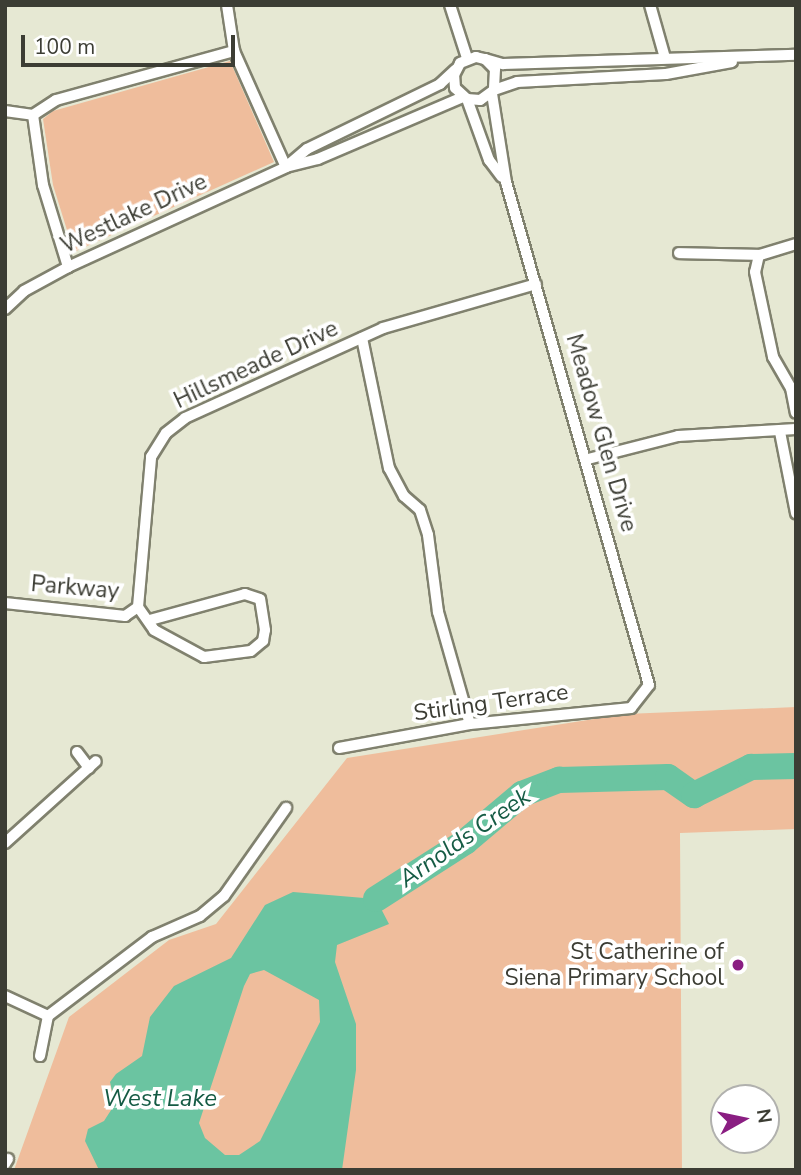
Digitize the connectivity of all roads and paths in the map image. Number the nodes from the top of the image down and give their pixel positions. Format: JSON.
{"nodes":[{"id":1,"x":227,"y":5,"type":"edge"},
{"id":2,"x":450,"y":5,"type":"edge"},
{"id":3,"x":650,"y":5,"type":"edge"},
{"id":4,"x":234,"y":51,"type":"junction"},
{"id":5,"x":796,"y":55,"type":"edge"},
{"id":6,"x":755,"y":57,"type":"junction"},
{"id":7,"x":467,"y":58,"type":"junction"},
{"id":8,"x":665,"y":58,"type":"junction"},
{"id":9,"x":485,"y":59,"type":"junction"},
{"id":10,"x":456,"y":69,"type":"junction"},
{"id":11,"x":493,"y":92,"type":"junction"},
{"id":12,"x":465,"y":98,"type":"junction"},
{"id":13,"x":5,"y":111,"type":"edge"},
{"id":14,"x":33,"y":115,"type":"junction"},
{"id":15,"x":286,"y":167,"type":"junction"},
{"id":16,"x":506,"y":182,"type":"junction"},
{"id":17,"x":796,"y":244,"type":"edge"},
{"id":18,"x":679,"y":253,"type":"dead end"},
{"id":19,"x":758,"y":255,"type":"junction"},
{"id":20,"x":68,"y":267,"type":"junction"},
{"id":21,"x":536,"y":284,"type":"junction"},
{"id":22,"x":5,"y":309,"type":"edge"},
{"id":23,"x":362,"y":338,"type":"junction"},
{"id":24,"x":796,"y":413,"type":"edge"},
{"id":25,"x":796,"y":429,"type":"edge"},
{"id":26,"x":780,"y":432,"type":"junction"},
{"id":27,"x":588,"y":459,"type":"junction"},
{"id":28,"x":796,"y":513,"type":"edge"},
{"id":29,"x":5,"y":603,"type":"edge"},
{"id":30,"x":138,"y":607,"type":"junction"},
{"id":31,"x":150,"y":620,"type":"junction"},
{"id":32,"x":644,"y":697,"type":"joint"},
{"id":33,"x":470,"y":724,"type":"junction"},
{"id":34,"x":339,"y":748,"type":"dead end"},
{"id":35,"x":77,"y":752,"type":"dead end"},
{"id":36,"x":286,"y":808,"type":"dead end"},
{"id":37,"x":5,"y":843,"type":"edge"},
{"id":38,"x":5,"y":996,"type":"edge"},
{"id":39,"x":48,"y":1016,"type":"junction"},
{"id":40,"x":40,"y":1056,"type":"dead end"}],
"edges":[{"from":1,"to":4,"type":"street"},
{"from":2,"to":7,"type":"street"},
{"from":3,"to":8,"type":"street"},
{"from":4,"to":14,"type":"street"},
{"from":4,"to":15,"type":"street"},
{"from":5,"to":6,"type":"street"},
{"from":6,"to":8,"type":"street"},
{"from":6,"to":11,"type":"street"},
{"from":7,"to":9,"type":"street"},
{"from":7,"to":10,"type":"street"},
{"from":8,"to":9,"type":"street"},
{"from":9,"to":11,"type":"street"},
{"from":10,"to":12,"type":"street"},
{"from":10,"to":15,"type":"street","name":"Westlake Drive"},
{"from":11,"to":12,"type":"street"},
{"from":11,"to":16,"type":"street","name":"Meadow Glen Drive"},
{"from":12,"to":15,"type":"street","name":"Westlake Drive"},
{"from":12,"to":16,"type":"street","name":"Meadow Glen Drive"},
{"from":13,"to":14,"type":"street"},
{"from":14,"to":20,"type":"street"},
{"from":15,"to":20,"type":"street","name":"Westlake Drive"},
{"from":16,"to":21,"type":"street","name":"Meadow Glen Drive"},
{"from":17,"to":19,"type":"street"},
{"from":18,"to":19,"type":"street"},
{"from":19,"to":24,"type":"street"},
{"from":20,"to":22,"type":"street","name":"Westlake Drive"},
{"from":21,"to":23,"type":"street","name":"Hillsmeade Drive"},
{"from":21,"to":27,"type":"street","name":"Meadow Glen Drive"},
{"from":23,"to":30,"type":"street","name":"Hillsmeade Drive"},
{"from":23,"to":33,"type":"street"},
{"from":25,"to":26,"type":"street"},
{"from":26,"to":27,"type":"street"},
{"from":26,"to":28,"type":"street"},
{"from":27,"to":32,"type":"street","name":"Meadow Glen Drive"},
{"from":29,"to":30,"type":"street","name":"Parkway"},
{"from":30,"to":31,"type":"street"},
{"from":31,"to":31,"type":"street"},
{"from":32,"to":33,"type":"street","name":"Stirling Terrace"},
{"from":33,"to":34,"type":"street","name":"Stirling Terrace"},
{"from":35,"to":37,"type":"street"},
{"from":36,"to":39,"type":"street"},
{"from":38,"to":39,"type":"street"},
{"from":39,"to":40,"type":"street"}]}
